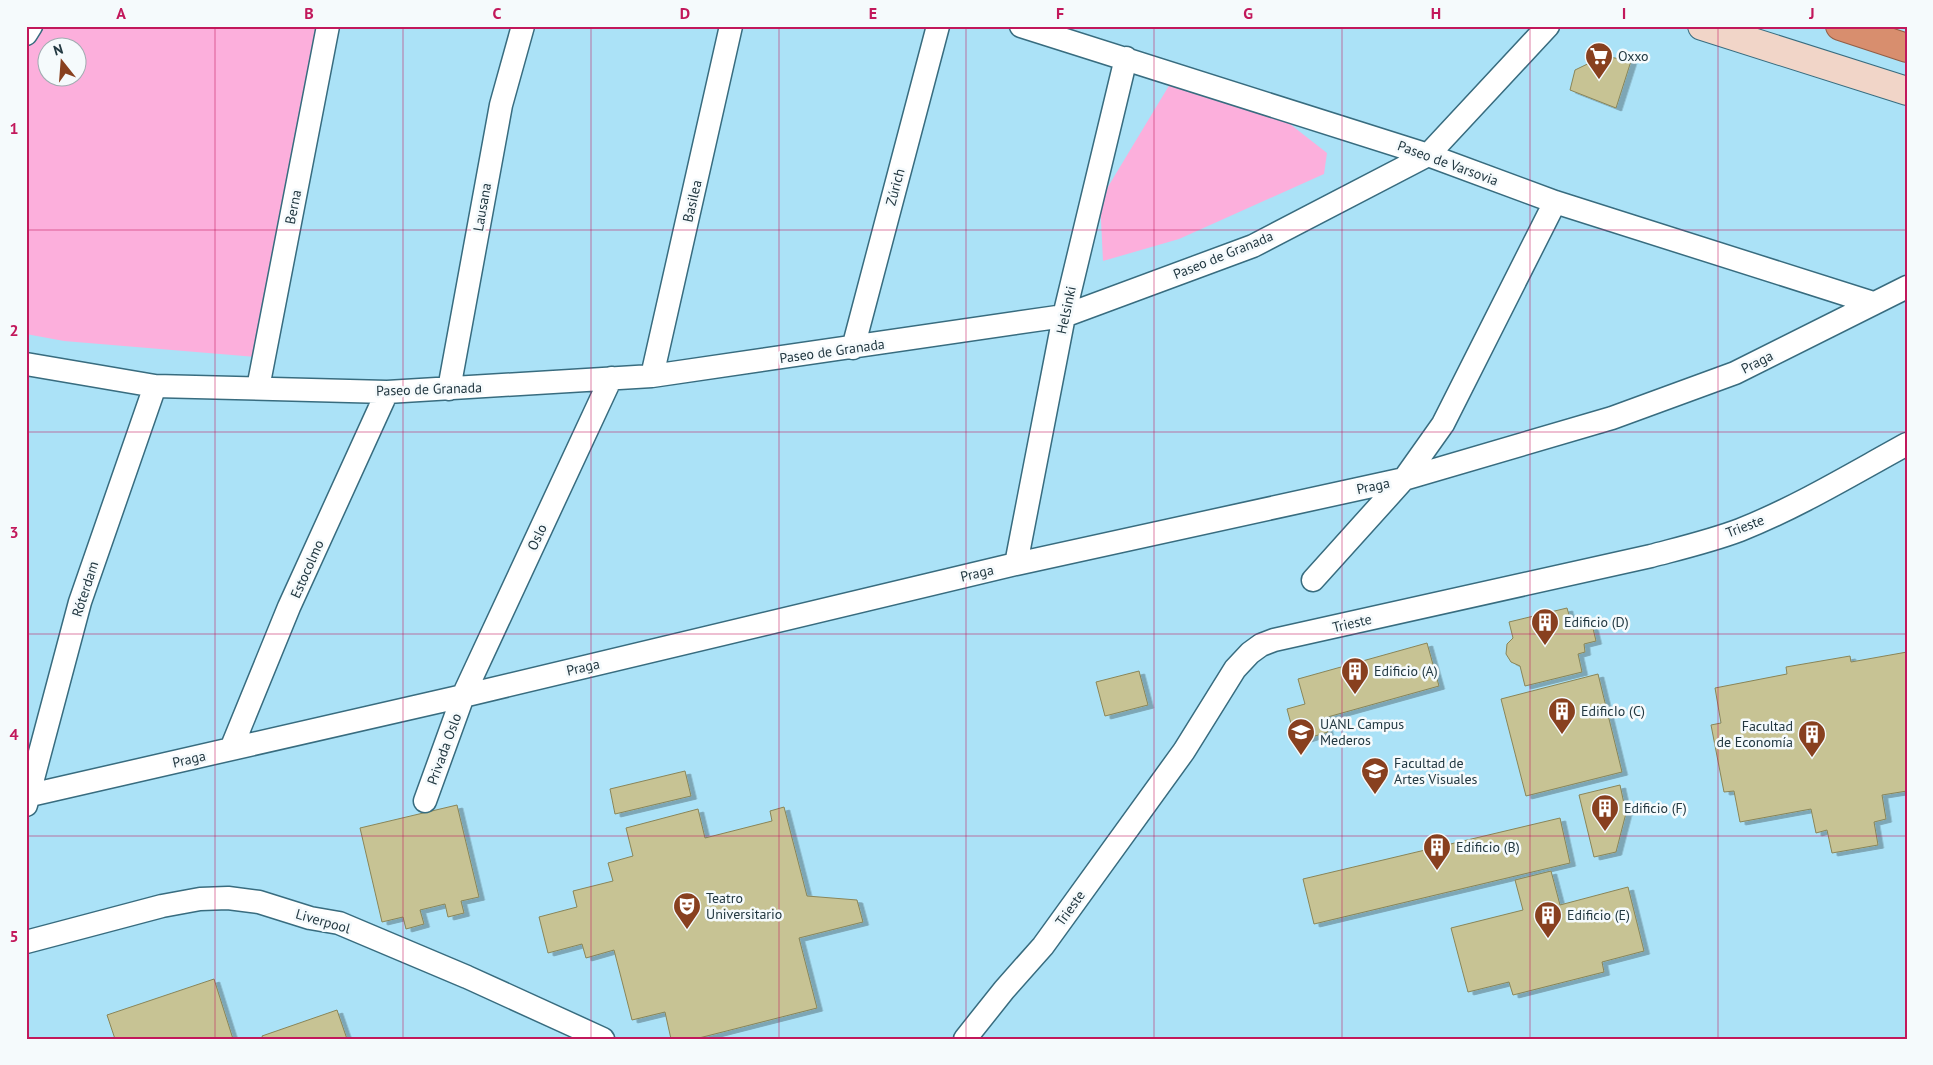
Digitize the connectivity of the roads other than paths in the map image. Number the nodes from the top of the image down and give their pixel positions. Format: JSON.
{"nodes":[{"id":1,"x":31,"y":26,"type":"edge"},
{"id":2,"x":328,"y":26,"type":"edge"},
{"id":3,"x":523,"y":26,"type":"edge"},
{"id":4,"x":731,"y":26,"type":"edge"},
{"id":5,"x":938,"y":26,"type":"edge"},
{"id":6,"x":1021,"y":26,"type":"edge"},
{"id":7,"x":1548,"y":26,"type":"edge"},
{"id":8,"x":1702,"y":26,"type":"edge"},
{"id":9,"x":1840,"y":26,"type":"edge"},
{"id":10,"x":26,"y":34,"type":"edge"},
{"id":11,"x":1907,"y":48,"type":"edge"},
{"id":12,"x":1126,"y":58,"type":"junction"},
{"id":13,"x":1907,"y":91,"type":"edge"},
{"id":14,"x":1428,"y":154,"type":"junction"},
{"id":15,"x":1555,"y":202,"type":"junction"},
{"id":16,"x":1907,"y":287,"type":"edge"},
{"id":17,"x":1874,"y":303,"type":"junction"},
{"id":18,"x":1064,"y":316,"type":"junction"},
{"id":19,"x":853,"y":348,"type":"junction"},
{"id":20,"x":26,"y":364,"type":"edge"},
{"id":21,"x":652,"y":376,"type":"junction"},
{"id":22,"x":611,"y":378,"type":"junction"},
{"id":23,"x":155,"y":386,"type":"junction"},
{"id":24,"x":258,"y":388,"type":"junction"},
{"id":25,"x":449,"y":389,"type":"junction"},
{"id":26,"x":387,"y":392,"type":"junction"},
{"id":27,"x":1907,"y":444,"type":"edge"},
{"id":28,"x":1404,"y":479,"type":"junction"},
{"id":29,"x":1016,"y":564,"type":"junction"},
{"id":30,"x":1313,"y":580,"type":"dead end"},
{"id":31,"x":463,"y":696,"type":"junction"},
{"id":32,"x":231,"y":749,"type":"junction"},
{"id":33,"x":27,"y":799,"type":"edge"},
{"id":34,"x":425,"y":801,"type":"dead end"},
{"id":35,"x":26,"y":942,"type":"edge"},
{"id":36,"x":603,"y":1039,"type":"edge"},
{"id":37,"x":965,"y":1039,"type":"edge"}],
"edges":[{"from":1,"to":10,"type":"street"},
{"from":2,"to":24,"type":"street","name":"Berna"},
{"from":3,"to":25,"type":"street","name":"Lausana"},
{"from":4,"to":21,"type":"street","name":"Basilea"},
{"from":5,"to":19,"type":"street","name":"Zúrich"},
{"from":6,"to":12,"type":"street","name":"Paseo de Varsovia"},
{"from":7,"to":14,"type":"street","name":"Paseo de Granada"},
{"from":8,"to":13,"type":"main road"},
{"from":9,"to":11,"type":"highway"},
{"from":12,"to":14,"type":"street","name":"Paseo de Varsovia"},
{"from":12,"to":18,"type":"street","name":"Helsinki"},
{"from":14,"to":15,"type":"street","name":"Paseo de Varsovia"},
{"from":14,"to":18,"type":"street","name":"Paseo de Granada"},
{"from":15,"to":17,"type":"street","name":"Paseo de Varsovia"},
{"from":15,"to":28,"type":"street"},
{"from":16,"to":17,"type":"street","name":"Praga"},
{"from":17,"to":28,"type":"street","name":"Praga"},
{"from":18,"to":19,"type":"street","name":"Paseo de Granada"},
{"from":18,"to":29,"type":"street","name":"Helsinki"},
{"from":19,"to":21,"type":"street","name":"Paseo de Granada"},
{"from":20,"to":23,"type":"street","name":"Paseo de Granada"},
{"from":21,"to":22,"type":"street","name":"Paseo de Granada"},
{"from":22,"to":25,"type":"street","name":"Paseo de Granada"},
{"from":22,"to":31,"type":"street","name":"Oslo"},
{"from":23,"to":24,"type":"street","name":"Paseo de Granada"},
{"from":23,"to":33,"type":"street","name":"Róterdam"},
{"from":24,"to":26,"type":"street","name":"Paseo de Granada"},
{"from":25,"to":26,"type":"street","name":"Paseo de Granada"},
{"from":26,"to":32,"type":"street","name":"Estocolmo"},
{"from":27,"to":37,"type":"street","name":"Trieste"},
{"from":28,"to":29,"type":"street","name":"Praga"},
{"from":28,"to":30,"type":"street"},
{"from":29,"to":31,"type":"street","name":"Praga"},
{"from":31,"to":32,"type":"street","name":"Praga"},
{"from":31,"to":34,"type":"street","name":"Privada Oslo"},
{"from":32,"to":33,"type":"street","name":"Praga"},
{"from":35,"to":36,"type":"street","name":"Liverpool"}]}
